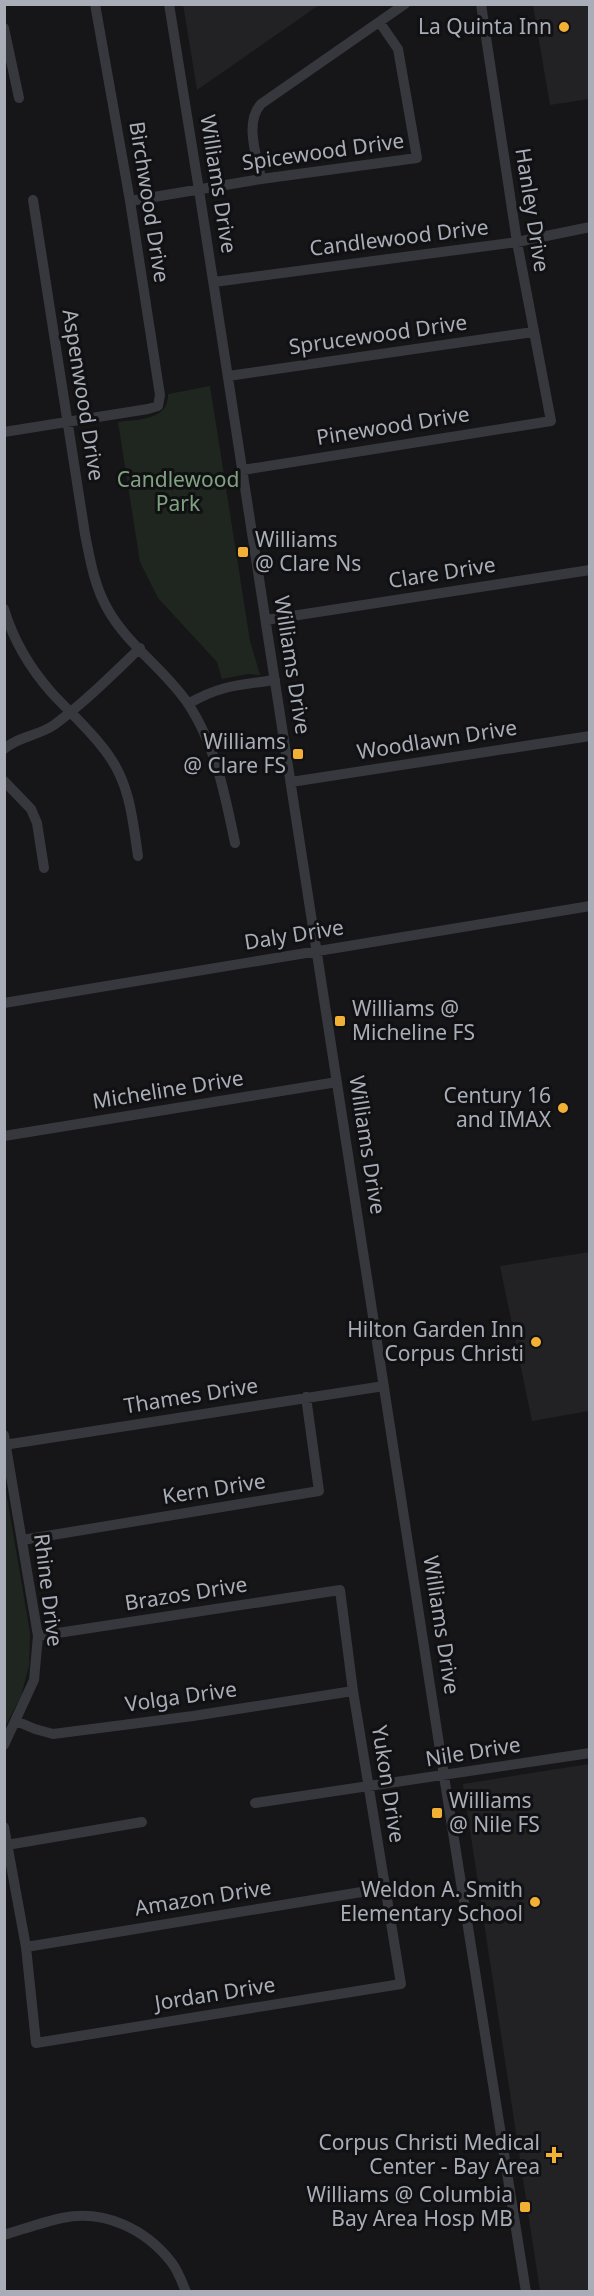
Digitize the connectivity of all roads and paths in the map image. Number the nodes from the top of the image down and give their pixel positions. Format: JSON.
{"nodes":[{"id":1,"x":95,"y":4,"type":"edge"},
{"id":2,"x":169,"y":4,"type":"edge"},
{"id":3,"x":405,"y":4,"type":"edge"},
{"id":4,"x":481,"y":4,"type":"edge"},
{"id":5,"x":380,"y":23,"type":"junction"},
{"id":6,"x":4,"y":28,"type":"edge"},
{"id":7,"x":19,"y":99,"type":"dead end"},
{"id":8,"x":261,"y":179,"type":"junction"},
{"id":9,"x":199,"y":190,"type":"junction"},
{"id":10,"x":33,"y":200,"type":"dead end"},
{"id":11,"x":130,"y":201,"type":"junction"},
{"id":12,"x":590,"y":227,"type":"edge"},
{"id":13,"x":517,"y":242,"type":"junction"},
{"id":14,"x":214,"y":282,"type":"junction"},
{"id":15,"x":533,"y":332,"type":"junction"},
{"id":16,"x":228,"y":376,"type":"junction"},
{"id":17,"x":550,"y":421,"type":"joint"},
{"id":18,"x":68,"y":422,"type":"junction"},
{"id":19,"x":4,"y":432,"type":"edge"},
{"id":20,"x":243,"y":470,"type":"junction"},
{"id":21,"x":590,"y":570,"type":"edge"},
{"id":22,"x":4,"y":609,"type":"edge"},
{"id":23,"x":266,"y":620,"type":"junction"},
{"id":24,"x":140,"y":648,"type":"junction"},
{"id":25,"x":275,"y":680,"type":"junction"},
{"id":26,"x":188,"y":704,"type":"junction"},
{"id":27,"x":70,"y":712,"type":"junction"},
{"id":28,"x":590,"y":736,"type":"edge"},
{"id":29,"x":4,"y":749,"type":"edge"},
{"id":30,"x":4,"y":781,"type":"edge"},
{"id":31,"x":291,"y":783,"type":"junction"},
{"id":32,"x":235,"y":843,"type":"dead end"},
{"id":33,"x":138,"y":856,"type":"dead end"},
{"id":34,"x":44,"y":868,"type":"dead end"},
{"id":35,"x":590,"y":906,"type":"edge"},
{"id":36,"x":317,"y":950,"type":"junction"},
{"id":37,"x":4,"y":1003,"type":"edge"},
{"id":38,"x":337,"y":1082,"type":"junction"},
{"id":39,"x":4,"y":1136,"type":"edge"},
{"id":40,"x":384,"y":1386,"type":"junction"},
{"id":41,"x":306,"y":1397,"type":"junction"},
{"id":42,"x":5,"y":1441,"type":"edge"},
{"id":43,"x":22,"y":1540,"type":"junction"},
{"id":44,"x":340,"y":1590,"type":"joint"},
{"id":45,"x":38,"y":1636,"type":"junction"},
{"id":46,"x":353,"y":1691,"type":"junction"},
{"id":47,"x":16,"y":1721,"type":"junction"},
{"id":48,"x":4,"y":1745,"type":"edge"},
{"id":49,"x":590,"y":1754,"type":"edge"},
{"id":50,"x":444,"y":1776,"type":"junction"},
{"id":51,"x":370,"y":1787,"type":"junction"},
{"id":52,"x":255,"y":1803,"type":"dead end"},
{"id":53,"x":142,"y":1822,"type":"dead end"},
{"id":54,"x":4,"y":1827,"type":"edge"},
{"id":55,"x":7,"y":1845,"type":"junction"},
{"id":56,"x":386,"y":1888,"type":"junction"},
{"id":57,"x":26,"y":1947,"type":"junction"},
{"id":58,"x":401,"y":1984,"type":"joint"},
{"id":59,"x":4,"y":2235,"type":"edge"},
{"id":60,"x":186,"y":2292,"type":"edge"},
{"id":61,"x":526,"y":2292,"type":"edge"}],
"edges":[{"from":1,"to":11,"type":"street","name":"Birchwood Drive"},
{"from":2,"to":9,"type":"street","name":"Williams Drive"},
{"from":3,"to":5,"type":"street"},
{"from":4,"to":13,"type":"street","name":"Hanley Drive"},
{"from":5,"to":8,"type":"street"},
{"from":5,"to":8,"type":"street","name":"Spicewood Drive"},
{"from":6,"to":7,"type":"street"},
{"from":8,"to":9,"type":"street","name":"Spicewood Drive"},
{"from":9,"to":11,"type":"street","name":"Spicewood Drive"},
{"from":9,"to":14,"type":"street","name":"Williams Drive"},
{"from":10,"to":18,"type":"street","name":"Aspenwood Drive"},
{"from":11,"to":18,"type":"street","name":"Birchwood Drive"},
{"from":12,"to":13,"type":"street","name":"Candlewood Drive"},
{"from":13,"to":14,"type":"street","name":"Candlewood Drive"},
{"from":13,"to":15,"type":"street","name":"Hanley Drive"},
{"from":14,"to":16,"type":"street","name":"Williams Drive"},
{"from":15,"to":16,"type":"street","name":"Sprucewood Drive"},
{"from":15,"to":17,"type":"street","name":"Hanley Drive"},
{"from":16,"to":20,"type":"street","name":"Williams Drive"},
{"from":17,"to":20,"type":"street","name":"Pinewood Drive"},
{"from":18,"to":19,"type":"street"},
{"from":18,"to":24,"type":"street","name":"Aspenwood Drive"},
{"from":20,"to":23,"type":"street","name":"Williams Drive"},
{"from":21,"to":23,"type":"street","name":"Clare Drive"},
{"from":22,"to":27,"type":"street"},
{"from":23,"to":25,"type":"street","name":"Williams Drive"},
{"from":24,"to":26,"type":"street","name":"Aspenwood Drive"},
{"from":24,"to":27,"type":"street"},
{"from":25,"to":26,"type":"street"},
{"from":25,"to":31,"type":"street","name":"Williams Drive"},
{"from":26,"to":32,"type":"street","name":"Aspenwood Drive"},
{"from":27,"to":29,"type":"street"},
{"from":27,"to":33,"type":"street"},
{"from":28,"to":31,"type":"street","name":"Woodlawn Drive"},
{"from":30,"to":34,"type":"street"},
{"from":31,"to":36,"type":"street","name":"Williams Drive"},
{"from":35,"to":36,"type":"street","name":"Daly Drive"},
{"from":36,"to":37,"type":"street","name":"Daly Drive"},
{"from":36,"to":38,"type":"street","name":"Williams Drive"},
{"from":38,"to":39,"type":"street","name":"Micheline Drive"},
{"from":38,"to":40,"type":"street","name":"Williams Drive"},
{"from":40,"to":41,"type":"street","name":"Thames Drive"},
{"from":40,"to":50,"type":"street","name":"Williams Drive"},
{"from":41,"to":42,"type":"street","name":"Thames Drive"},
{"from":41,"to":43,"type":"street","name":"Kern Drive"},
{"from":42,"to":43,"type":"street","name":"Rhine Drive"},
{"from":43,"to":45,"type":"street","name":"Rhine Drive"},
{"from":44,"to":45,"type":"street","name":"Brazos Drive"},
{"from":44,"to":46,"type":"street","name":"Yukon Drive"},
{"from":45,"to":47,"type":"street","name":"Rhine Drive"},
{"from":46,"to":47,"type":"street","name":"Volga Drive"},
{"from":46,"to":51,"type":"street","name":"Yukon Drive"},
{"from":47,"to":48,"type":"street","name":"Rhine Drive"},
{"from":49,"to":50,"type":"street","name":"Nile Drive"},
{"from":50,"to":51,"type":"street","name":"Nile Drive"},
{"from":50,"to":61,"type":"street","name":"Williams Drive"},
{"from":51,"to":52,"type":"street","name":"Nile Drive"},
{"from":51,"to":56,"type":"street","name":"Yukon Drive"},
{"from":53,"to":55,"type":"street"},
{"from":54,"to":55,"type":"street"},
{"from":55,"to":57,"type":"street"},
{"from":56,"to":57,"type":"street","name":"Amazon Drive"},
{"from":56,"to":58,"type":"street","name":"Yukon Drive"},
{"from":57,"to":58,"type":"street","name":"Jordan Drive"},
{"from":59,"to":60,"type":"street"}]}
